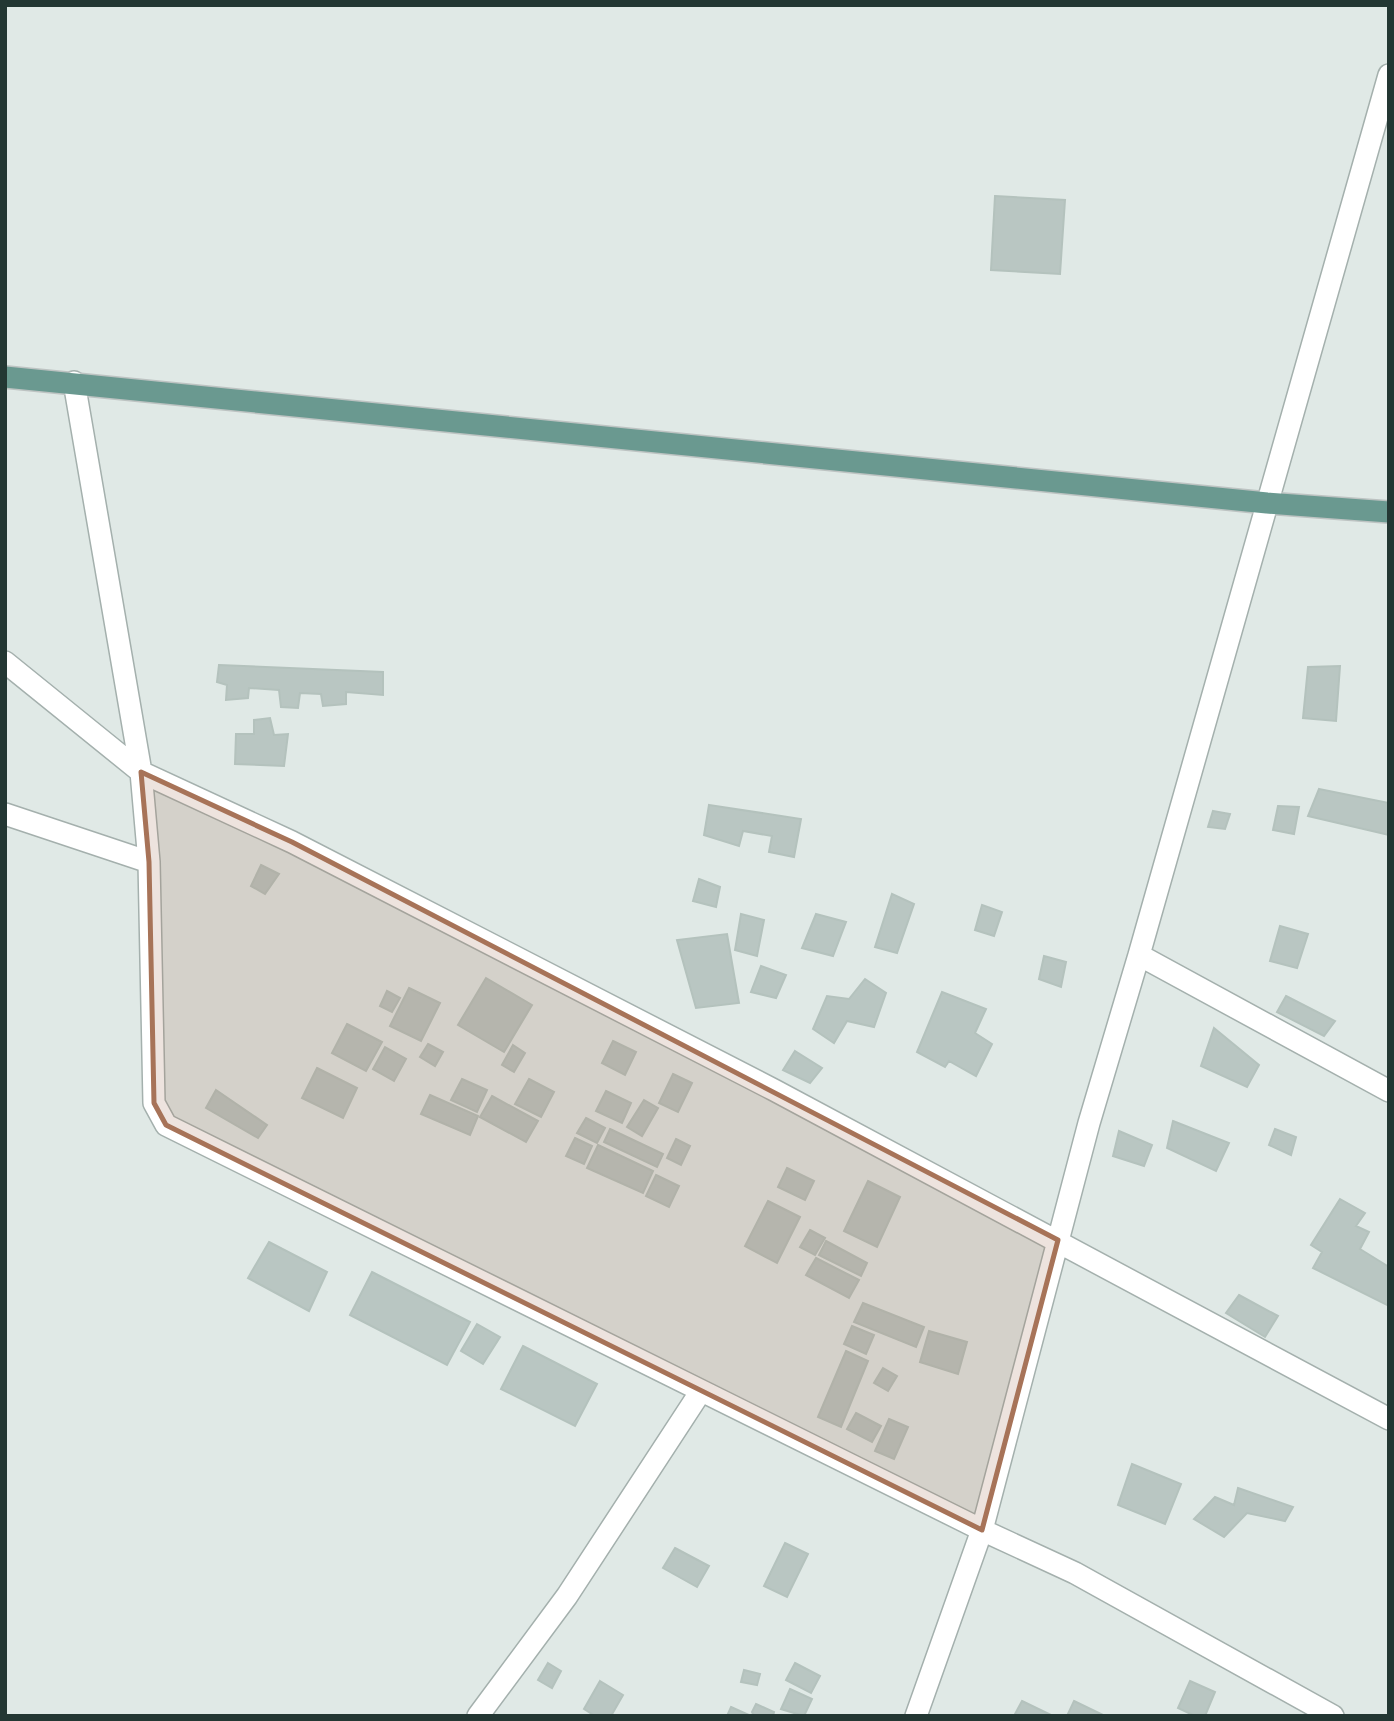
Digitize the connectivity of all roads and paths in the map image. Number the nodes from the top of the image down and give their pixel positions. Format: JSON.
{"nodes":[{"id":1,"x":1389,"y":75,"type":"edge"},
{"id":2,"x":5,"y":377,"type":"edge"},
{"id":3,"x":74,"y":382,"type":"junction"},
{"id":4,"x":1267,"y":503,"type":"junction"},
{"id":5,"x":1389,"y":512,"type":"edge"},
{"id":6,"x":5,"y":662,"type":"edge"},
{"id":7,"x":141,"y":772,"type":"junction"},
{"id":8,"x":5,"y":814,"type":"edge"},
{"id":9,"x":149,"y":862,"type":"junction"},
{"id":10,"x":1139,"y":955,"type":"junction"},
{"id":11,"x":1389,"y":1091,"type":"edge"},
{"id":12,"x":1058,"y":1240,"type":"junction"},
{"id":13,"x":701,"y":1391,"type":"junction"},
{"id":14,"x":1389,"y":1419,"type":"edge"},
{"id":15,"x":982,"y":1530,"type":"junction"},
{"id":16,"x":478,"y":1716,"type":"edge"},
{"id":17,"x":916,"y":1716,"type":"edge"},
{"id":18,"x":1333,"y":1716,"type":"edge"}],
"edges":[{"from":1,"to":4,"type":"street"},
{"from":2,"to":3,"type":"main road"},
{"from":3,"to":4,"type":"main road"},
{"from":3,"to":7,"type":"street"},
{"from":4,"to":5,"type":"main road"},
{"from":4,"to":10,"type":"street"},
{"from":6,"to":7,"type":"street"},
{"from":7,"to":9,"type":"street"},
{"from":7,"to":12,"type":"street"},
{"from":8,"to":9,"type":"street"},
{"from":9,"to":13,"type":"street"},
{"from":10,"to":11,"type":"street"},
{"from":10,"to":12,"type":"street"},
{"from":12,"to":14,"type":"street"},
{"from":12,"to":15,"type":"street"},
{"from":13,"to":15,"type":"street"},
{"from":13,"to":16,"type":"street"},
{"from":15,"to":17,"type":"street"},
{"from":15,"to":18,"type":"street"}]}
